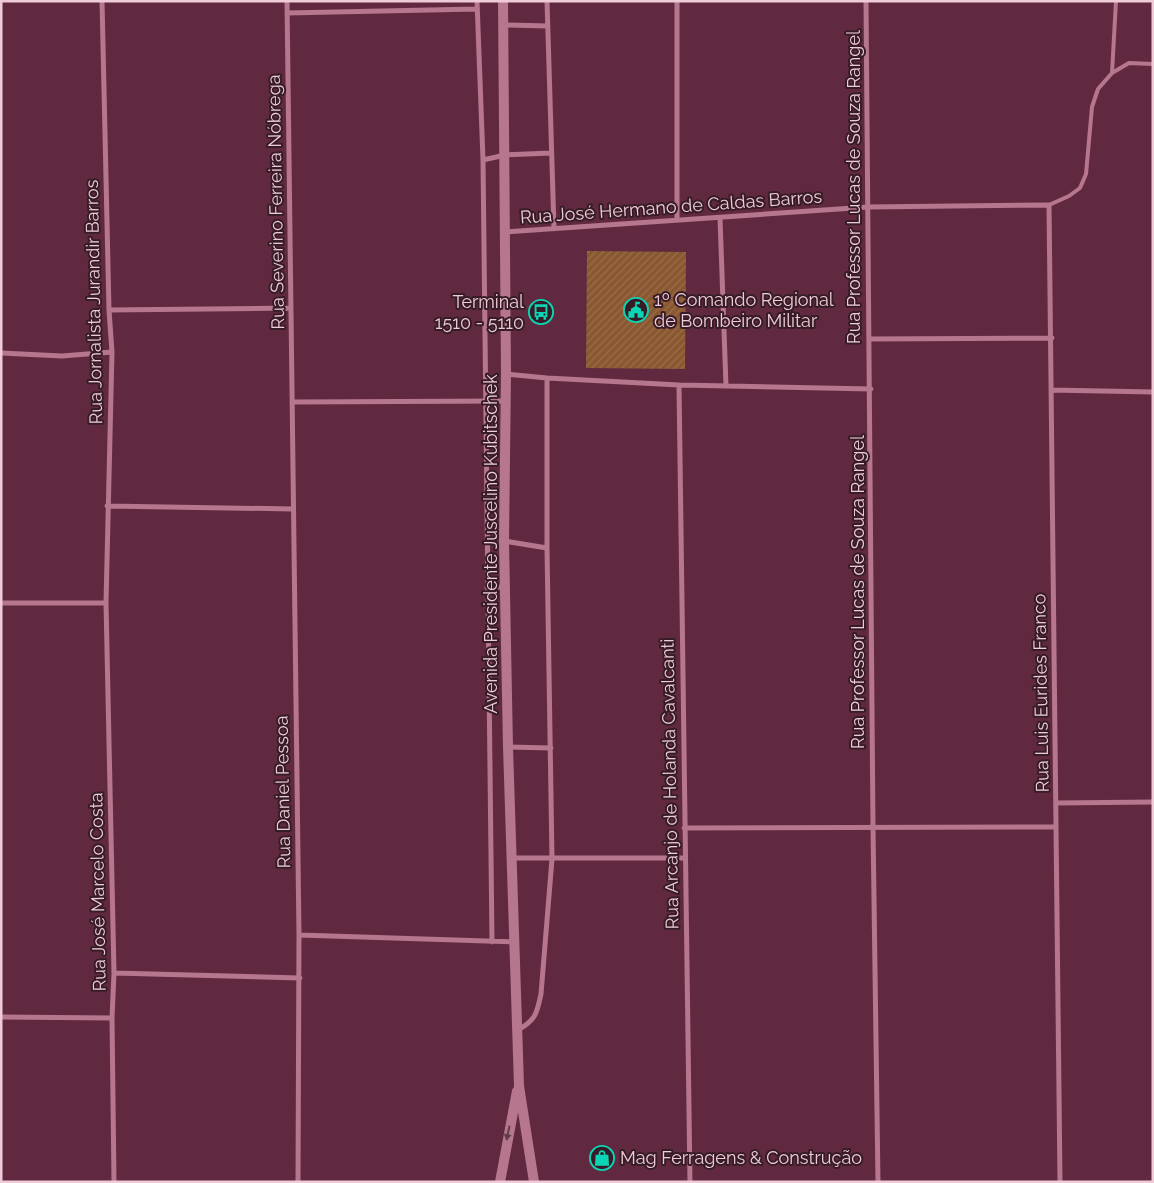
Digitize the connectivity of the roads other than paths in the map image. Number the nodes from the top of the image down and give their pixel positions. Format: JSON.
{"nodes":[{"id":1,"x":102,"y":1,"type":"edge"},
{"id":2,"x":287,"y":1,"type":"edge"},
{"id":3,"x":477,"y":1,"type":"edge"},
{"id":4,"x":503,"y":1,"type":"edge"},
{"id":5,"x":547,"y":1,"type":"edge"},
{"id":6,"x":677,"y":1,"type":"edge"},
{"id":7,"x":866,"y":1,"type":"edge"},
{"id":8,"x":1116,"y":1,"type":"edge"},
{"id":9,"x":477,"y":9,"type":"junction"},
{"id":10,"x":287,"y":14,"type":"junction"},
{"id":11,"x":504,"y":25,"type":"junction"},
{"id":12,"x":548,"y":26,"type":"junction"},
{"id":13,"x":1153,"y":64,"type":"edge"},
{"id":14,"x":1112,"y":73,"type":"junction"},
{"id":15,"x":551,"y":153,"type":"junction"},
{"id":16,"x":504,"y":155,"type":"junction"},
{"id":17,"x":483,"y":160,"type":"junction"},
{"id":18,"x":1049,"y":205,"type":"junction"},
{"id":19,"x":868,"y":207,"type":"junction"},
{"id":20,"x":720,"y":218,"type":"junction"},
{"id":21,"x":677,"y":220,"type":"junction"},
{"id":22,"x":554,"y":229,"type":"junction"},
{"id":23,"x":505,"y":232,"type":"junction"},
{"id":24,"x":291,"y":308,"type":"junction"},
{"id":25,"x":109,"y":310,"type":"junction"},
{"id":26,"x":1052,"y":338,"type":"junction"},
{"id":27,"x":869,"y":340,"type":"junction"},
{"id":28,"x":112,"y":352,"type":"junction"},
{"id":29,"x":1,"y":353,"type":"edge"},
{"id":30,"x":506,"y":374,"type":"junction"},
{"id":31,"x":547,"y":378,"type":"junction"},
{"id":32,"x":679,"y":385,"type":"junction"},
{"id":33,"x":726,"y":386,"type":"junction"},
{"id":34,"x":871,"y":389,"type":"junction"},
{"id":35,"x":1051,"y":390,"type":"junction"},
{"id":36,"x":1153,"y":392,"type":"edge"},
{"id":37,"x":506,"y":401,"type":"junction"},
{"id":38,"x":292,"y":402,"type":"junction"},
{"id":39,"x":486,"y":402,"type":"junction"},
{"id":40,"x":108,"y":506,"type":"junction"},
{"id":41,"x":293,"y":509,"type":"junction"},
{"id":42,"x":504,"y":541,"type":"junction"},
{"id":43,"x":547,"y":548,"type":"junction"},
{"id":44,"x":488,"y":587,"type":"junction"},
{"id":45,"x":505,"y":587,"type":"junction"},
{"id":46,"x":106,"y":602,"type":"junction"},
{"id":47,"x":1,"y":603,"type":"edge"},
{"id":48,"x":508,"y":747,"type":"junction"},
{"id":49,"x":551,"y":748,"type":"junction"},
{"id":50,"x":1153,"y":802,"type":"edge"},
{"id":51,"x":1056,"y":803,"type":"junction"},
{"id":52,"x":1056,"y":827,"type":"junction"},
{"id":53,"x":684,"y":828,"type":"junction"},
{"id":54,"x":873,"y":828,"type":"junction"},
{"id":55,"x":512,"y":858,"type":"junction"},
{"id":56,"x":685,"y":858,"type":"junction"},
{"id":57,"x":552,"y":859,"type":"junction"},
{"id":58,"x":299,"y":935,"type":"junction"},
{"id":59,"x":492,"y":942,"type":"junction"},
{"id":60,"x":514,"y":942,"type":"junction"},
{"id":61,"x":114,"y":973,"type":"junction"},
{"id":62,"x":300,"y":978,"type":"junction"},
{"id":63,"x":1,"y":1017,"type":"edge"},
{"id":64,"x":112,"y":1018,"type":"junction"},
{"id":65,"x":517,"y":1030,"type":"junction"},
{"id":66,"x":519,"y":1086,"type":"junction"},
{"id":67,"x":114,"y":1182,"type":"edge"},
{"id":68,"x":298,"y":1182,"type":"edge"},
{"id":69,"x":500,"y":1182,"type":"edge"},
{"id":70,"x":534,"y":1182,"type":"edge"},
{"id":71,"x":690,"y":1182,"type":"edge"},
{"id":72,"x":878,"y":1182,"type":"edge"},
{"id":73,"x":1060,"y":1182,"type":"edge"}],
"edges":[{"from":1,"to":25,"type":"street","name":"Rua Jornalista Jurandir Barros"},
{"from":2,"to":10,"type":"street","name":"Rua Severino Ferreira Nóbrega"},
{"from":3,"to":9,"type":"street"},
{"from":4,"to":11,"type":"main road","name":"Avenida Presidente Juscelino Kubitschek"},
{"from":5,"to":12,"type":"street"},
{"from":6,"to":21,"type":"street"},
{"from":7,"to":19,"type":"street","name":"Rua Professor Lucas de Souza Rangel"},
{"from":8,"to":14,"type":"lane"},
{"from":9,"to":10,"type":"street"},
{"from":9,"to":17,"type":"street"},
{"from":10,"to":24,"type":"street","name":"Rua Severino Ferreira Nóbrega"},
{"from":11,"to":12,"type":"street"},
{"from":11,"to":16,"type":"main road","name":"Avenida Presidente Juscelino Kubitschek"},
{"from":12,"to":15,"type":"street"},
{"from":13,"to":14,"type":"lane"},
{"from":14,"to":18,"type":"lane"},
{"from":15,"to":16,"type":"street"},
{"from":15,"to":22,"type":"street"},
{"from":16,"to":17,"type":"street"},
{"from":16,"to":23,"type":"main road","name":"Avenida Presidente Juscelino Kubitschek"},
{"from":17,"to":39,"type":"street"},
{"from":18,"to":19,"type":"street","name":"Rua José Hermano de Caldas Barros"},
{"from":18,"to":26,"type":"street","name":"Rua Luis Eurides Franco"},
{"from":19,"to":20,"type":"street","name":"Rua José Hermano de Caldas Barros"},
{"from":19,"to":27,"type":"street","name":"Rua Professor Lucas de Souza Rangel"},
{"from":20,"to":21,"type":"street","name":"Rua José Hermano de Caldas Barros"},
{"from":20,"to":33,"type":"street"},
{"from":21,"to":22,"type":"street","name":"Rua José Hermano de Caldas Barros"},
{"from":22,"to":23,"type":"street","name":"Rua José Hermano de Caldas Barros"},
{"from":23,"to":30,"type":"main road","name":"Avenida Presidente Juscelino Kubitschek"},
{"from":24,"to":25,"type":"street"},
{"from":24,"to":38,"type":"street","name":"Rua Severino Ferreira Nóbrega"},
{"from":25,"to":28,"type":"street","name":"Rua Jornalista Jurandir Barros"},
{"from":26,"to":27,"type":"street"},
{"from":26,"to":35,"type":"street","name":"Rua Luis Eurides Franco"},
{"from":27,"to":34,"type":"street","name":"Rua Professor Lucas de Souza Rangel"},
{"from":28,"to":29,"type":"street"},
{"from":28,"to":40,"type":"street","name":"Rua Jornalista Jurandir Barros"},
{"from":30,"to":31,"type":"street"},
{"from":30,"to":37,"type":"main road","name":"Avenida Presidente Juscelino Kubitschek"},
{"from":31,"to":32,"type":"street"},
{"from":31,"to":43,"type":"street"},
{"from":32,"to":33,"type":"street"},
{"from":32,"to":53,"type":"street","name":"Rua Arcanjo de Holanda Cavalcanti"},
{"from":33,"to":34,"type":"street"},
{"from":34,"to":54,"type":"street","name":"Rua Professor Lucas de Souza Rangel"},
{"from":35,"to":36,"type":"street"},
{"from":35,"to":51,"type":"street","name":"Rua Luis Eurides Franco"},
{"from":37,"to":39,"type":"street"},
{"from":37,"to":42,"type":"main road","name":"Avenida Presidente Juscelino Kubitschek"},
{"from":38,"to":39,"type":"street"},
{"from":38,"to":41,"type":"street","name":"Rua Daniel Pessoa"},
{"from":39,"to":44,"type":"street"},
{"from":40,"to":41,"type":"street"},
{"from":40,"to":46,"type":"street","name":"Rua Jornalista Jurandir Barros"},
{"from":41,"to":58,"type":"street","name":"Rua Daniel Pessoa"},
{"from":42,"to":43,"type":"street"},
{"from":42,"to":45,"type":"main road","name":"Avenida Presidente Juscelino Kubitschek"},
{"from":43,"to":49,"type":"street"},
{"from":44,"to":45,"type":"street"},
{"from":44,"to":59,"type":"street"},
{"from":45,"to":48,"type":"main road","name":"Avenida Presidente Juscelino Kubitschek"},
{"from":46,"to":47,"type":"street"},
{"from":46,"to":61,"type":"street","name":"Rua José Marcelo Costa"},
{"from":48,"to":49,"type":"street"},
{"from":48,"to":55,"type":"main road","name":"Avenida Presidente Juscelino Kubitschek"},
{"from":49,"to":57,"type":"street"},
{"from":50,"to":51,"type":"street"},
{"from":51,"to":52,"type":"street","name":"Rua Luis Eurides Franco"},
{"from":52,"to":54,"type":"street"},
{"from":52,"to":73,"type":"street","name":"Rua Luis Eurides Franco"},
{"from":53,"to":54,"type":"street"},
{"from":53,"to":56,"type":"street","name":"Rua Arcanjo de Holanda Cavalcanti"},
{"from":54,"to":72,"type":"street","name":"Rua Professor Lucas de Souza Rangel"},
{"from":55,"to":57,"type":"street"},
{"from":55,"to":60,"type":"main road","name":"Avenida Presidente Juscelino Kubitschek"},
{"from":56,"to":57,"type":"street"},
{"from":56,"to":71,"type":"street","name":"Rua Arcanjo de Holanda Cavalcanti"},
{"from":57,"to":65,"type":"street"},
{"from":58,"to":59,"type":"street"},
{"from":58,"to":62,"type":"street","name":"Rua Daniel Pessoa"},
{"from":59,"to":60,"type":"street"},
{"from":60,"to":65,"type":"main road","name":"Avenida Presidente Juscelino Kubitschek"},
{"from":61,"to":62,"type":"street"},
{"from":61,"to":64,"type":"street","name":"Rua José Marcelo Costa"},
{"from":62,"to":68,"type":"street","name":"Rua Daniel Pessoa"},
{"from":63,"to":64,"type":"street"},
{"from":64,"to":67,"type":"street","name":"Rua José Marcelo Costa"},
{"from":65,"to":66,"type":"main road","name":"Avenida Presidente Juscelino Kubitschek"},
{"from":66,"to":69,"type":"main road","name":"Avenida Presidente Juscelino Kubitschek","one_way":true},
{"from":66,"to":70,"type":"main road","name":"Avenida Presidente Juscelino Kubitschek"}]}
